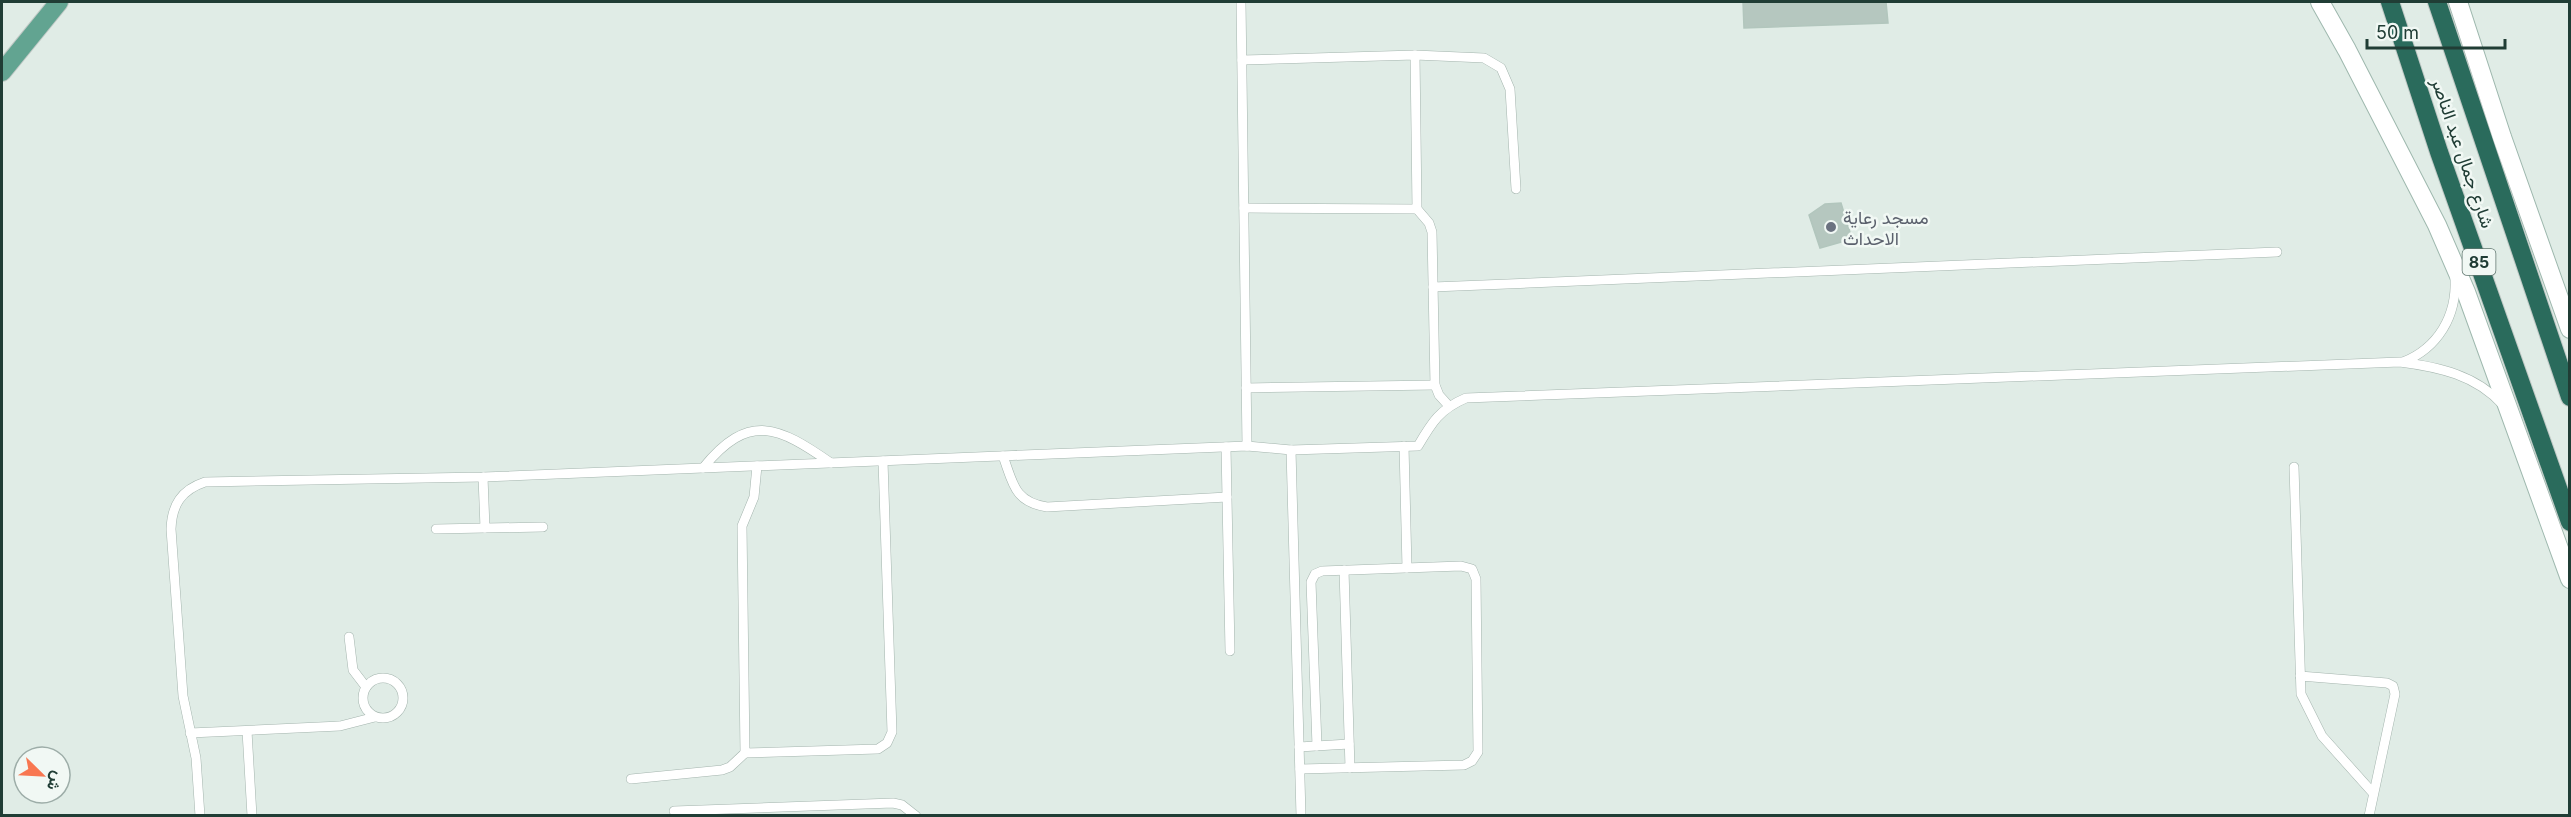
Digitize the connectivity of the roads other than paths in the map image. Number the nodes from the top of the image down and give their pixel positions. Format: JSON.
{"nodes":[{"id":1,"x":59,"y":2,"type":"edge"},
{"id":2,"x":1241,"y":2,"type":"edge"},
{"id":3,"x":2319,"y":2,"type":"edge"},
{"id":4,"x":2390,"y":2,"type":"edge"},
{"id":5,"x":2437,"y":2,"type":"edge"},
{"id":6,"x":2458,"y":2,"type":"edge"},
{"id":7,"x":1415,"y":55,"type":"junction"},
{"id":8,"x":1242,"y":60,"type":"junction"},
{"id":9,"x":2,"y":72,"type":"edge"},
{"id":10,"x":1516,"y":189,"type":"dead end"},
{"id":11,"x":1244,"y":208,"type":"junction"},
{"id":12,"x":1417,"y":209,"type":"junction"},
{"id":13,"x":2277,"y":252,"type":"dead end"},
{"id":14,"x":2452,"y":261,"type":"junction"},
{"id":15,"x":1433,"y":287,"type":"junction"},
{"id":16,"x":2570,"y":329,"type":"edge"},
{"id":17,"x":2400,"y":362,"type":"junction"},
{"id":18,"x":1435,"y":385,"type":"junction"},
{"id":19,"x":1246,"y":388,"type":"junction"},
{"id":20,"x":2570,"y":397,"type":"edge"},
{"id":21,"x":1448,"y":405,"type":"junction"},
{"id":22,"x":2508,"y":411,"type":"junction"},
{"id":23,"x":1247,"y":446,"type":"junction"},
{"id":24,"x":1404,"y":446,"type":"junction"},
{"id":25,"x":1226,"y":447,"type":"junction"},
{"id":26,"x":1291,"y":450,"type":"junction"},
{"id":27,"x":1003,"y":456,"type":"junction"},
{"id":28,"x":883,"y":461,"type":"junction"},
{"id":29,"x":831,"y":463,"type":"junction"},
{"id":30,"x":757,"y":466,"type":"junction"},
{"id":31,"x":2294,"y":467,"type":"dead end"},
{"id":32,"x":703,"y":468,"type":"junction"},
{"id":33,"x":483,"y":477,"type":"junction"},
{"id":34,"x":1227,"y":496,"type":"junction"},
{"id":35,"x":2570,"y":522,"type":"edge"},
{"id":36,"x":543,"y":527,"type":"dead end"},
{"id":37,"x":485,"y":528,"type":"junction"},
{"id":38,"x":436,"y":529,"type":"dead end"},
{"id":39,"x":1407,"y":567,"type":"junction"},
{"id":40,"x":1344,"y":570,"type":"junction"},
{"id":41,"x":2570,"y":579,"type":"edge"},
{"id":42,"x":349,"y":637,"type":"dead end"},
{"id":43,"x":1230,"y":651,"type":"dead end"},
{"id":44,"x":2300,"y":676,"type":"junction"},
{"id":45,"x":366,"y":687,"type":"junction"},
{"id":46,"x":375,"y":717,"type":"junction"},
{"id":47,"x":247,"y":731,"type":"junction"},
{"id":48,"x":190,"y":733,"type":"junction"},
{"id":49,"x":1349,"y":744,"type":"junction"},
{"id":50,"x":1317,"y":746,"type":"junction"},
{"id":51,"x":1299,"y":747,"type":"junction"},
{"id":52,"x":746,"y":753,"type":"junction"},
{"id":53,"x":1350,"y":768,"type":"junction"},
{"id":54,"x":1300,"y":769,"type":"junction"},
{"id":55,"x":631,"y":779,"type":"dead end"},
{"id":56,"x":2373,"y":793,"type":"junction"},
{"id":57,"x":863,"y":804,"type":"junction"},
{"id":58,"x":674,"y":811,"type":"dead end"},
{"id":59,"x":200,"y":816,"type":"edge"},
{"id":60,"x":252,"y":816,"type":"edge"},
{"id":61,"x":863,"y":816,"type":"edge"},
{"id":62,"x":916,"y":816,"type":"edge"},
{"id":63,"x":1301,"y":816,"type":"edge"},
{"id":64,"x":2369,"y":816,"type":"edge"}],
"edges":[{"from":1,"to":9,"type":"main road"},
{"from":2,"to":8,"type":"lane"},
{"from":3,"to":14,"type":"main road"},
{"from":4,"to":35,"type":"highway","name":"شارع جمال عبد الناصر","number":"85"},
{"from":5,"to":20,"type":"highway","name":"شارع جمال عبد الناصر","number":"85"},
{"from":6,"to":16,"type":"main road"},
{"from":7,"to":8,"type":"lane"},
{"from":7,"to":10,"type":"lane"},
{"from":7,"to":12,"type":"lane"},
{"from":8,"to":11,"type":"lane"},
{"from":11,"to":12,"type":"lane"},
{"from":11,"to":19,"type":"lane"},
{"from":12,"to":15,"type":"lane"},
{"from":13,"to":15,"type":"lane"},
{"from":14,"to":17,"type":"lane"},
{"from":14,"to":22,"type":"main road"},
{"from":15,"to":18,"type":"lane"},
{"from":17,"to":21,"type":"lane"},
{"from":17,"to":22,"type":"lane"},
{"from":18,"to":19,"type":"lane"},
{"from":18,"to":21,"type":"lane"},
{"from":19,"to":23,"type":"lane"},
{"from":21,"to":24,"type":"lane"},
{"from":22,"to":41,"type":"main road"},
{"from":23,"to":25,"type":"lane"},
{"from":23,"to":26,"type":"lane"},
{"from":24,"to":26,"type":"lane"},
{"from":24,"to":39,"type":"lane"},
{"from":25,"to":27,"type":"lane"},
{"from":25,"to":34,"type":"lane"},
{"from":26,"to":51,"type":"lane"},
{"from":27,"to":28,"type":"lane"},
{"from":27,"to":34,"type":"lane"},
{"from":28,"to":29,"type":"lane"},
{"from":28,"to":52,"type":"lane"},
{"from":29,"to":30,"type":"lane"},
{"from":29,"to":32,"type":"lane"},
{"from":30,"to":32,"type":"lane"},
{"from":30,"to":52,"type":"lane"},
{"from":31,"to":44,"type":"lane"},
{"from":32,"to":33,"type":"lane"},
{"from":33,"to":37,"type":"lane"},
{"from":33,"to":48,"type":"lane"},
{"from":34,"to":43,"type":"lane"},
{"from":36,"to":37,"type":"lane"},
{"from":37,"to":38,"type":"lane"},
{"from":39,"to":40,"type":"lane"},
{"from":39,"to":53,"type":"lane"},
{"from":40,"to":49,"type":"lane"},
{"from":40,"to":50,"type":"lane"},
{"from":42,"to":45,"type":"lane"},
{"from":44,"to":56,"type":"lane"},
{"from":44,"to":56,"type":"lane"},
{"from":45,"to":46,"type":"lane"},
{"from":45,"to":46,"type":"lane"},
{"from":46,"to":47,"type":"lane"},
{"from":47,"to":48,"type":"lane"},
{"from":47,"to":60,"type":"lane"},
{"from":48,"to":59,"type":"lane"},
{"from":49,"to":50,"type":"lane"},
{"from":49,"to":53,"type":"lane"},
{"from":50,"to":51,"type":"lane"},
{"from":51,"to":54,"type":"lane"},
{"from":52,"to":55,"type":"lane"},
{"from":53,"to":54,"type":"lane"},
{"from":54,"to":63,"type":"lane"},
{"from":56,"to":64,"type":"lane"},
{"from":57,"to":58,"type":"lane"},
{"from":57,"to":61,"type":"lane"},
{"from":57,"to":62,"type":"lane"}]}
